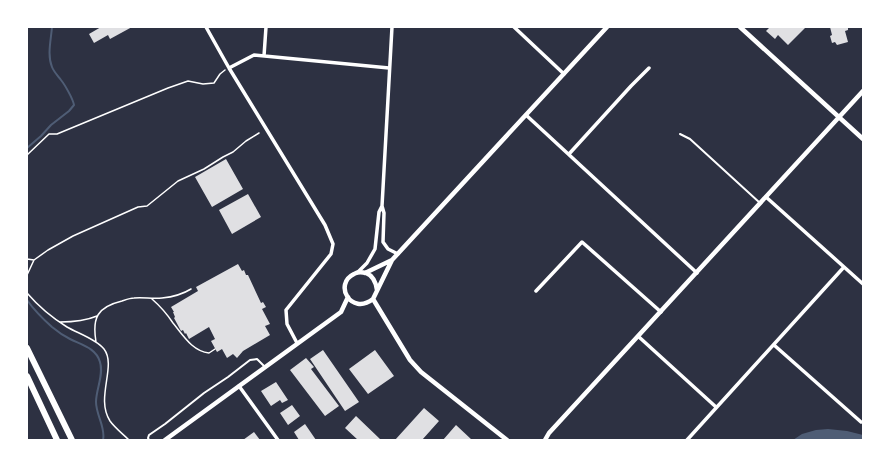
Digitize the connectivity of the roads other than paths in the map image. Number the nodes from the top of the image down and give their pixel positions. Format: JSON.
{"nodes":[{"id":1,"x":206,"y":27,"type":"edge"},
{"id":2,"x":266,"y":27,"type":"edge"},
{"id":3,"x":392,"y":27,"type":"edge"},
{"id":4,"x":514,"y":27,"type":"edge"},
{"id":5,"x":607,"y":27,"type":"edge"},
{"id":6,"x":740,"y":27,"type":"edge"},
{"id":7,"x":264,"y":56,"type":"junction"},
{"id":8,"x":229,"y":68,"type":"junction"},
{"id":9,"x":389,"y":68,"type":"junction"},
{"id":10,"x":649,"y":68,"type":"dead end"},
{"id":11,"x":564,"y":74,"type":"junction"},
{"id":12,"x":863,"y":91,"type":"edge"},
{"id":13,"x":526,"y":115,"type":"junction"},
{"id":14,"x":839,"y":117,"type":"junction"},
{"id":15,"x":680,"y":134,"type":"dead end"},
{"id":16,"x":863,"y":139,"type":"edge"},
{"id":17,"x":569,"y":154,"type":"junction"},
{"id":18,"x":766,"y":197,"type":"junction"},
{"id":19,"x":760,"y":203,"type":"junction"},
{"id":20,"x":382,"y":206,"type":"junction"},
{"id":21,"x":398,"y":254,"type":"junction"},
{"id":22,"x":392,"y":260,"type":"junction"},
{"id":23,"x":844,"y":267,"type":"junction"},
{"id":24,"x":357,"y":273,"type":"junction"},
{"id":25,"x":365,"y":273,"type":"junction"},
{"id":26,"x":697,"y":273,"type":"junction"},
{"id":27,"x":863,"y":284,"type":"edge"},
{"id":28,"x":377,"y":290,"type":"junction"},
{"id":29,"x":536,"y":291,"type":"dead end"},
{"id":30,"x":348,"y":298,"type":"junction"},
{"id":31,"x":373,"y":299,"type":"junction"},
{"id":32,"x":661,"y":312,"type":"junction"},
{"id":33,"x":639,"y":337,"type":"junction"},
{"id":34,"x":297,"y":343,"type":"junction"},
{"id":35,"x":774,"y":345,"type":"junction"},
{"id":36,"x":27,"y":348,"type":"edge"},
{"id":37,"x":265,"y":367,"type":"junction"},
{"id":38,"x":27,"y":376,"type":"edge"},
{"id":39,"x":239,"y":386,"type":"junction"},
{"id":40,"x":716,"y":407,"type":"junction"},
{"id":41,"x":861,"y":422,"type":"dead end"},
{"id":42,"x":57,"y":440,"type":"edge"},
{"id":43,"x":72,"y":440,"type":"edge"},
{"id":44,"x":149,"y":440,"type":"edge"},
{"id":45,"x":165,"y":440,"type":"edge"},
{"id":46,"x":278,"y":440,"type":"edge"},
{"id":47,"x":508,"y":440,"type":"edge"},
{"id":48,"x":545,"y":440,"type":"edge"},
{"id":49,"x":687,"y":440,"type":"edge"}],
"edges":[{"from":1,"to":8,"type":"street"},
{"from":2,"to":7,"type":"street"},
{"from":3,"to":9,"type":"street"},
{"from":4,"to":11,"type":"street"},
{"from":5,"to":11,"type":"street"},
{"from":6,"to":14,"type":"street"},
{"from":7,"to":8,"type":"street"},
{"from":7,"to":9,"type":"street"},
{"from":8,"to":34,"type":"street"},
{"from":9,"to":20,"type":"street"},
{"from":10,"to":17,"type":"street"},
{"from":11,"to":13,"type":"street"},
{"from":12,"to":14,"type":"street"},
{"from":13,"to":17,"type":"street"},
{"from":13,"to":21,"type":"street"},
{"from":14,"to":16,"type":"street"},
{"from":14,"to":18,"type":"street"},
{"from":15,"to":19,"type":"lane"},
{"from":17,"to":26,"type":"street"},
{"from":18,"to":19,"type":"street"},
{"from":18,"to":23,"type":"street"},
{"from":19,"to":26,"type":"street"},
{"from":20,"to":21,"type":"street"},
{"from":20,"to":24,"type":"street"},
{"from":21,"to":22,"type":"street"},
{"from":22,"to":25,"type":"street"},
{"from":22,"to":28,"type":"street"},
{"from":23,"to":27,"type":"street"},
{"from":23,"to":35,"type":"street"},
{"from":24,"to":25,"type":"street"},
{"from":24,"to":30,"type":"street"},
{"from":25,"to":28,"type":"street"},
{"from":26,"to":32,"type":"street"},
{"from":28,"to":31,"type":"street"},
{"from":29,"to":32,"type":"street"},
{"from":30,"to":31,"type":"street"},
{"from":30,"to":34,"type":"street"},
{"from":31,"to":47,"type":"street"},
{"from":32,"to":33,"type":"street"},
{"from":33,"to":40,"type":"street"},
{"from":33,"to":48,"type":"street"},
{"from":34,"to":37,"type":"street"},
{"from":35,"to":40,"type":"street"},
{"from":35,"to":41,"type":"street"},
{"from":36,"to":43,"type":"main road"},
{"from":37,"to":39,"type":"street"},
{"from":37,"to":44,"type":"lane"},
{"from":38,"to":42,"type":"main road"},
{"from":39,"to":45,"type":"street"},
{"from":39,"to":46,"type":"street"},
{"from":40,"to":49,"type":"street"}]}
